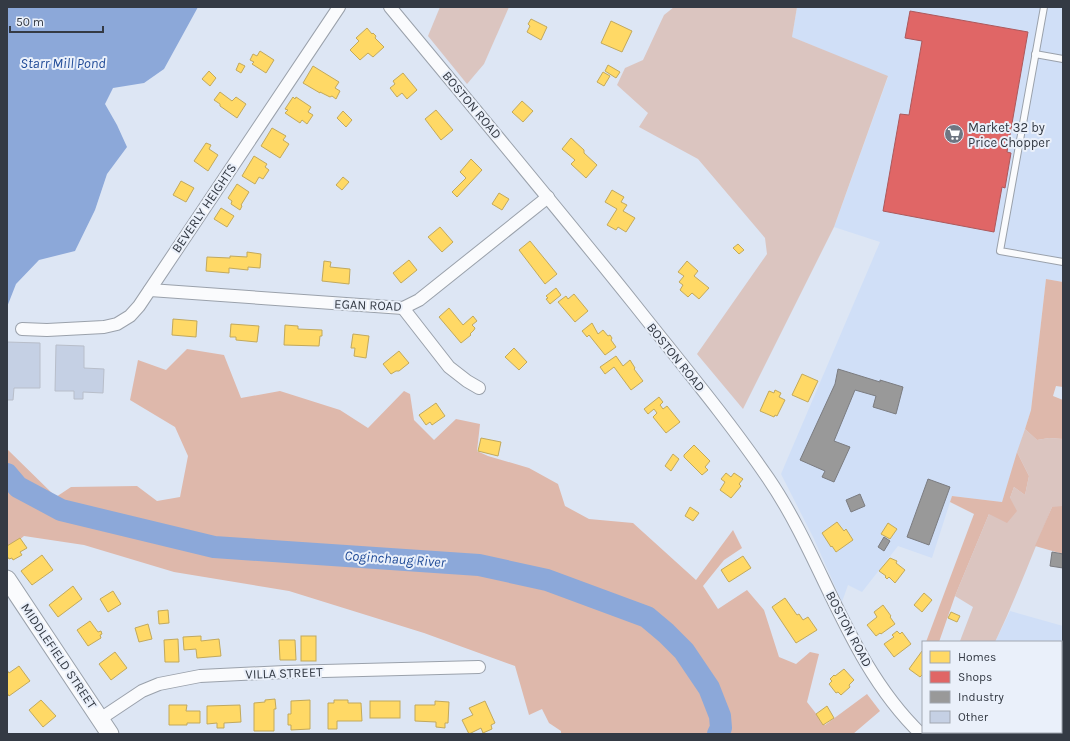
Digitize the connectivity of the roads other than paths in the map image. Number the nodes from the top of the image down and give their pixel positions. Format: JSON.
{"nodes":[{"id":1,"x":338,"y":7,"type":"edge"},
{"id":2,"x":390,"y":7,"type":"edge"},
{"id":3,"x":1044,"y":7,"type":"edge"},
{"id":4,"x":1035,"y":54,"type":"junction"},
{"id":5,"x":1063,"y":59,"type":"edge"},
{"id":6,"x":548,"y":197,"type":"junction"},
{"id":7,"x":1063,"y":262,"type":"edge"},
{"id":8,"x":150,"y":290,"type":"junction"},
{"id":9,"x":403,"y":308,"type":"junction"},
{"id":10,"x":22,"y":330,"type":"dead end"},
{"id":11,"x":479,"y":388,"type":"dead end"},
{"id":12,"x":7,"y":579,"type":"edge"},
{"id":13,"x":478,"y":668,"type":"dead end"},
{"id":14,"x":100,"y":719,"type":"junction"},
{"id":15,"x":110,"y":734,"type":"edge"},
{"id":16,"x":921,"y":734,"type":"edge"}],
"edges":[{"from":1,"to":8,"type":"street","name":"BEVERLY HEIGHTS"},
{"from":2,"to":6,"type":"street","name":"BOSTON ROAD"},
{"from":3,"to":4,"type":"lane"},
{"from":4,"to":5,"type":"lane"},
{"from":4,"to":7,"type":"lane"},
{"from":6,"to":9,"type":"street","name":"EGAN ROAD"},
{"from":6,"to":16,"type":"street","name":"BOSTON ROAD"},
{"from":8,"to":9,"type":"street","name":"EGAN ROAD"},
{"from":8,"to":10,"type":"street","name":"BEVERLY HEIGHTS"},
{"from":9,"to":11,"type":"street"},
{"from":12,"to":14,"type":"main road","name":"MIDDLEFIELD STREET"},
{"from":13,"to":14,"type":"street","name":"VILLA STREET"},
{"from":14,"to":15,"type":"main road","name":"MIDDLEFIELD STREET"}]}
